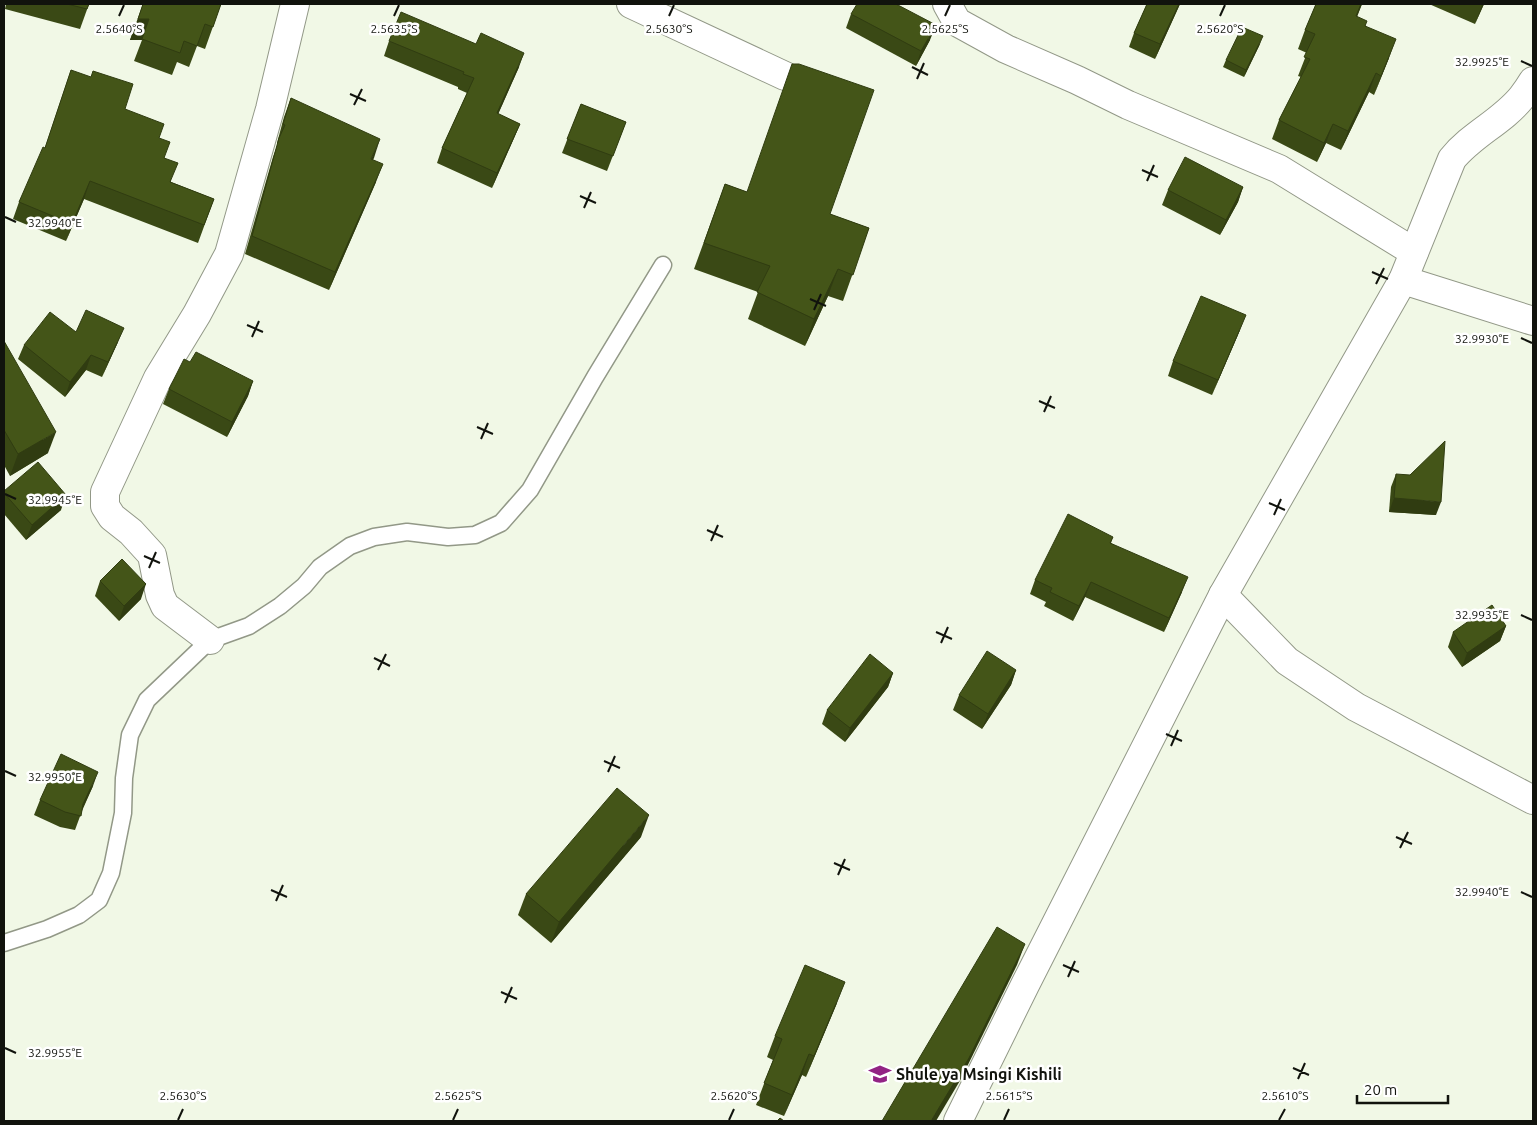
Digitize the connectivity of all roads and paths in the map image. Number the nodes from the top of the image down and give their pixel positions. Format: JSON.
{"nodes":[{"id":1,"x":295,"y":4,"type":"edge"},
{"id":2,"x":947,"y":4,"type":"edge"},
{"id":3,"x":649,"y":7,"type":"edge"},
{"id":4,"x":785,"y":76,"type":"dead end"},
{"id":5,"x":1533,"y":81,"type":"edge"},
{"id":6,"x":1414,"y":252,"type":"junction"},
{"id":7,"x":663,"y":265,"type":"dead end"},
{"id":8,"x":1403,"y":280,"type":"junction"},
{"id":9,"x":1533,"y":321,"type":"edge"},
{"id":10,"x":1223,"y":595,"type":"junction"},
{"id":11,"x":210,"y":640,"type":"junction"},
{"id":12,"x":1533,"y":800,"type":"edge"},
{"id":13,"x":4,"y":943,"type":"edge"},
{"id":14,"x":958,"y":1121,"type":"edge"}],
"edges":[{"from":1,"to":11,"type":"street"},
{"from":2,"to":6,"type":"street"},
{"from":3,"to":4,"type":"street"},
{"from":5,"to":6,"type":"street"},
{"from":6,"to":8,"type":"street"},
{"from":7,"to":11,"type":"lane"},
{"from":8,"to":9,"type":"street"},
{"from":8,"to":10,"type":"street"},
{"from":10,"to":12,"type":"street"},
{"from":10,"to":14,"type":"street"},
{"from":11,"to":13,"type":"lane"}]}
